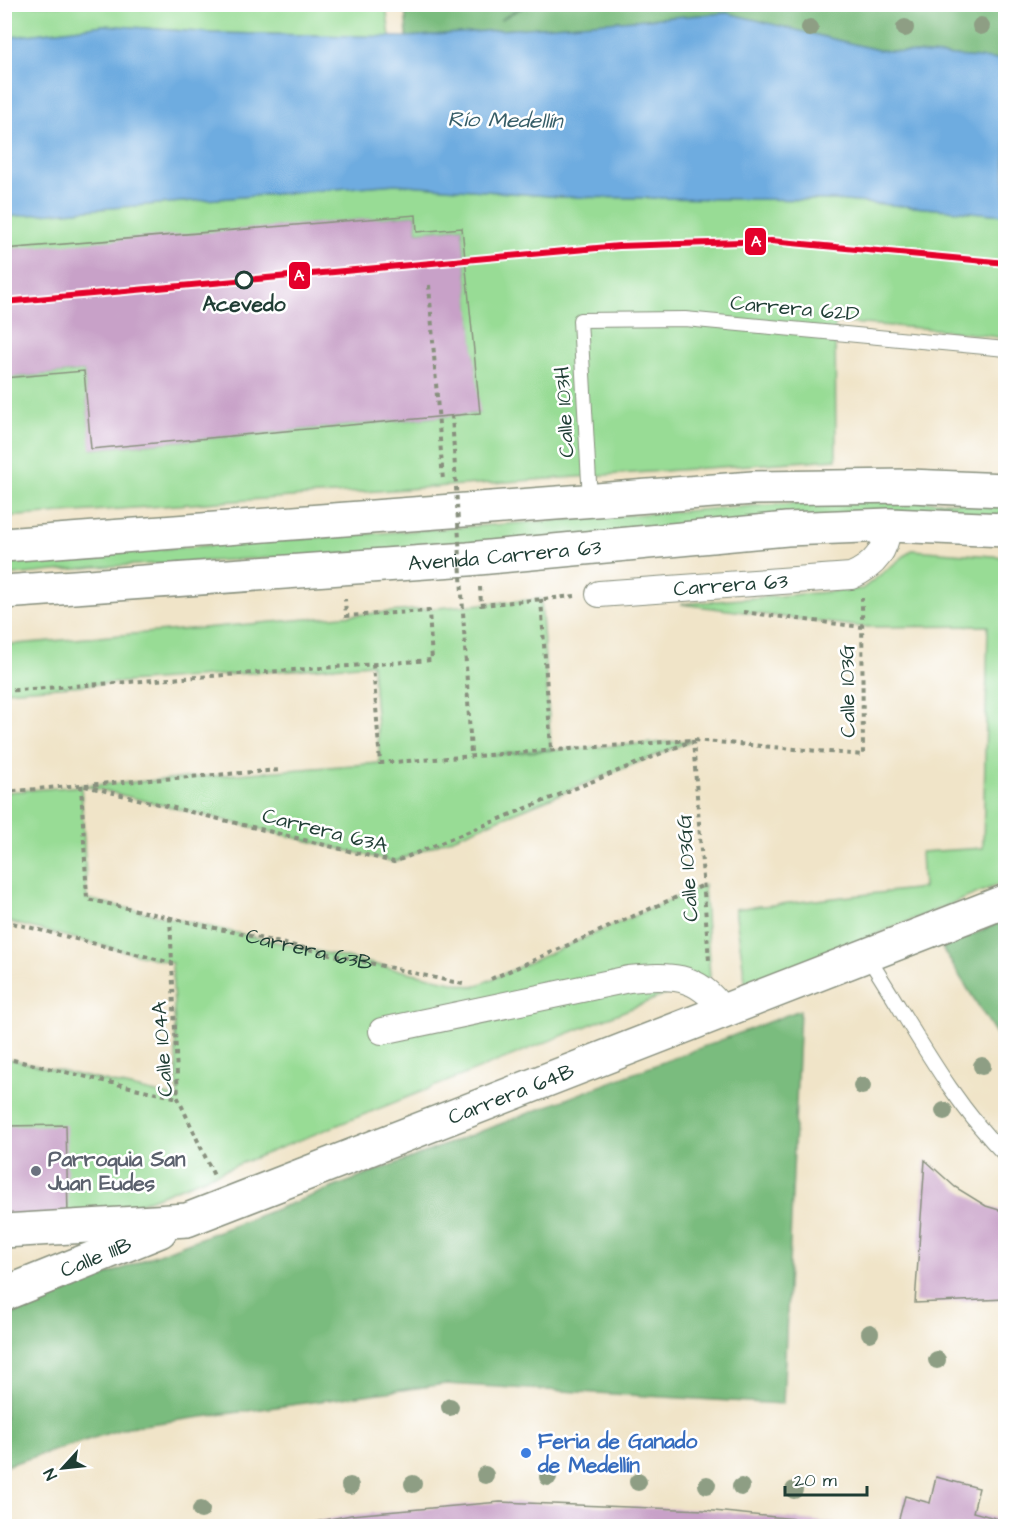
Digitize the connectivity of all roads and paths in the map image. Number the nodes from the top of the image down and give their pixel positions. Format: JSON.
{"nodes":[{"id":1,"x":429,"y":285,"type":"dead end"},
{"id":2,"x":580,"y":320,"type":"joint"},
{"id":3,"x":1005,"y":349,"type":"edge"},
{"id":4,"x":452,"y":416,"type":"dead end"},
{"id":5,"x":1005,"y":490,"type":"edge"},
{"id":6,"x":590,"y":502,"type":"junction"},
{"id":7,"x":445,"y":513,"type":"junction"},
{"id":8,"x":889,"y":525,"type":"junction"},
{"id":9,"x":1005,"y":530,"type":"edge"},
{"id":10,"x":4,"y":545,"type":"edge"},
{"id":11,"x":479,"y":578,"type":"dead end"},
{"id":12,"x":4,"y":592,"type":"edge"},
{"id":13,"x":345,"y":592,"type":"dead end"},
{"id":14,"x":599,"y":594,"type":"joint"},
{"id":15,"x":541,"y":599,"type":"junction"},
{"id":16,"x":862,"y":627,"type":"dead end"},
{"id":17,"x":373,"y":664,"type":"junction"},
{"id":18,"x":4,"y":691,"type":"edge"},
{"id":19,"x":693,"y":740,"type":"junction"},
{"id":20,"x":551,"y":749,"type":"junction"},
{"id":21,"x":471,"y":754,"type":"junction"},
{"id":22,"x":863,"y":755,"type":"joint"},
{"id":23,"x":280,"y":770,"type":"dead end"},
{"id":24,"x":81,"y":785,"type":"junction"},
{"id":25,"x":4,"y":792,"type":"edge"},
{"id":26,"x":704,"y":885,"type":"junction"},
{"id":27,"x":1005,"y":900,"type":"edge"},
{"id":28,"x":170,"y":917,"type":"junction"},
{"id":29,"x":4,"y":921,"type":"edge"},
{"id":30,"x":865,"y":954,"type":"junction"},
{"id":31,"x":172,"y":963,"type":"junction"},
{"id":32,"x":490,"y":979,"type":"dead end"},
{"id":33,"x":474,"y":987,"type":"dead end"},
{"id":34,"x":716,"y":1002,"type":"junction"},
{"id":35,"x":382,"y":1031,"type":"dead end"},
{"id":36,"x":4,"y":1058,"type":"edge"},
{"id":37,"x":178,"y":1098,"type":"junction"},
{"id":38,"x":1005,"y":1156,"type":"edge"},
{"id":39,"x":227,"y":1204,"type":"junction"},
{"id":40,"x":187,"y":1220,"type":"junction"},
{"id":41,"x":4,"y":1231,"type":"edge"},
{"id":42,"x":4,"y":1294,"type":"edge"}],
"edges":[{"from":1,"to":7,"type":"path"},
{"from":2,"to":3,"type":"lane","name":"Carrera 62D"},
{"from":2,"to":6,"type":"lane","name":"Calle 103H"},
{"from":4,"to":21,"type":"path","bridge":true},
{"from":5,"to":6,"type":"main road"},
{"from":6,"to":7,"type":"main road"},
{"from":7,"to":10,"type":"main road"},
{"from":8,"to":9,"type":"main road","name":"Avenida Carrera 63"},
{"from":8,"to":12,"type":"main road","name":"Avenida Carrera 63"},
{"from":8,"to":14,"type":"street","name":"Carrera 63"},
{"from":11,"to":15,"type":"path"},
{"from":13,"to":17,"type":"path"},
{"from":14,"to":15,"type":"path"},
{"from":15,"to":20,"type":"path"},
{"from":16,"to":22,"type":"path","name":"Calle 103G"},
{"from":17,"to":18,"type":"path"},
{"from":17,"to":21,"type":"path","name":"Carrera 63A"},
{"from":19,"to":20,"type":"path","name":"Carrera 63A"},
{"from":19,"to":22,"type":"path","name":"Carrera 63A"},
{"from":19,"to":24,"type":"path","name":"Carrera 63A"},
{"from":19,"to":26,"type":"path","name":"Calle 103GG"},
{"from":20,"to":21,"type":"path","name":"Carrera 63A"},
{"from":23,"to":24,"type":"path"},
{"from":24,"to":25,"type":"path","name":"Carrera 63A"},
{"from":24,"to":28,"type":"path","name":"Carrera 63B"},
{"from":26,"to":32,"type":"path"},
{"from":26,"to":34,"type":"path","name":"Calle 103GG"},
{"from":27,"to":30,"type":"main road","name":"Carrera 64B"},
{"from":28,"to":31,"type":"path","name":"Calle 104A"},
{"from":28,"to":33,"type":"path","name":"Carrera 63B"},
{"from":29,"to":31,"type":"path"},
{"from":30,"to":34,"type":"main road","name":"Carrera 64B"},
{"from":30,"to":38,"type":"lane"},
{"from":31,"to":37,"type":"path","name":"Calle 104A"},
{"from":34,"to":35,"type":"street"},
{"from":34,"to":39,"type":"main road","name":"Carrera 64B"},
{"from":36,"to":37,"type":"path"},
{"from":37,"to":39,"type":"path","name":"Calle 104A"},
{"from":39,"to":40,"type":"main road","name":"Carrera 64B"},
{"from":40,"to":41,"type":"main road","name":"Carrera 64B"},
{"from":40,"to":42,"type":"main road","name":"Calle 111B"}]}
